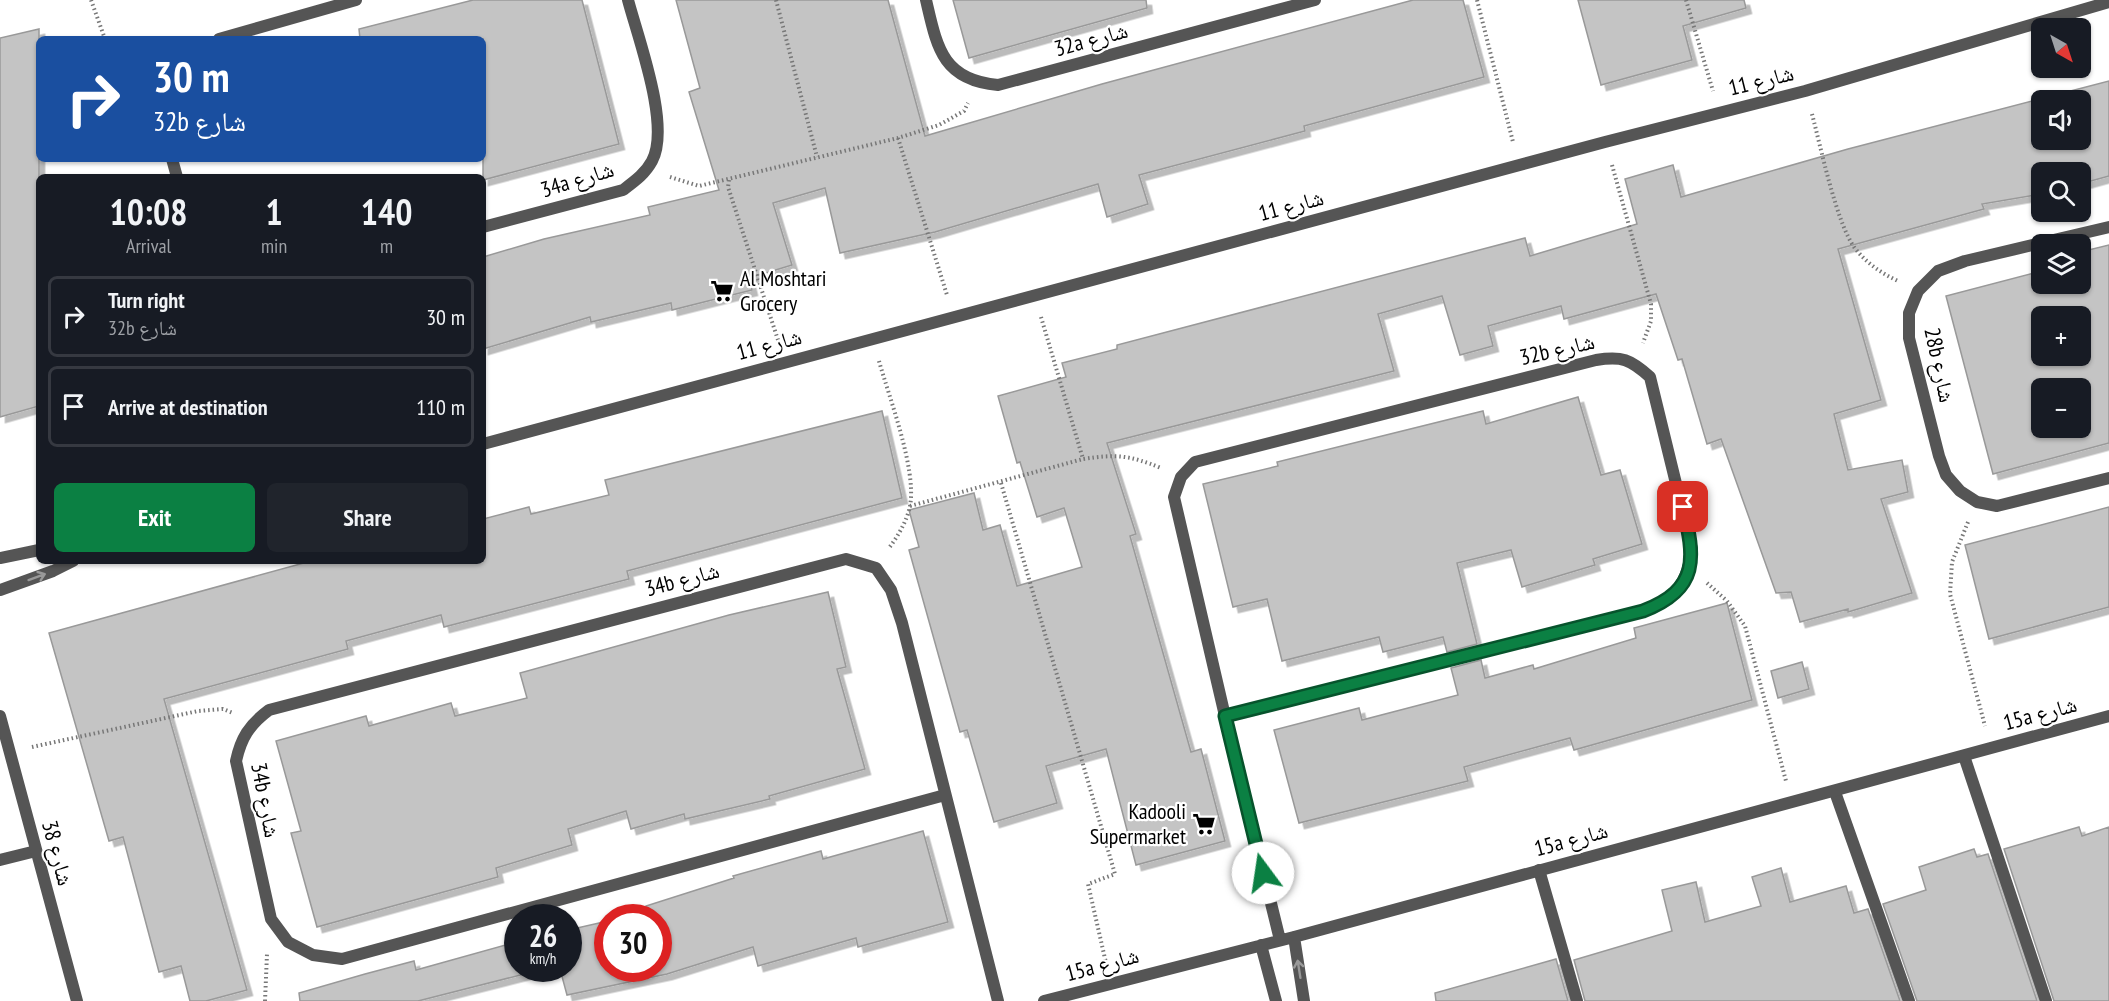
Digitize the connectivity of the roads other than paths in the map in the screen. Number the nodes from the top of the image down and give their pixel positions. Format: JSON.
{"nodes":[{"id":1,"x":356,"y":0,"type":"edge"},
{"id":2,"x":628,"y":0,"type":"edge"},
{"id":3,"x":926,"y":0,"type":"edge"},
{"id":4,"x":1315,"y":0,"type":"edge"},
{"id":5,"x":2109,"y":2,"type":"edge"},
{"id":6,"x":230,"y":36,"type":"edge"},
{"id":7,"x":486,"y":226,"type":"edge"},
{"id":8,"x":2109,"y":227,"type":"edge"},
{"id":9,"x":486,"y":443,"type":"edge"},
{"id":10,"x":2109,"y":478,"type":"edge"},
{"id":11,"x":36,"y":551,"type":"edge"},
{"id":12,"x":0,"y":558,"type":"edge"},
{"id":13,"x":67,"y":564,"type":"edge"},
{"id":14,"x":0,"y":590,"type":"edge"},
{"id":15,"x":0,"y":716,"type":"edge"},
{"id":16,"x":1225,"y":716,"type":"junction"},
{"id":17,"x":2109,"y":716,"type":"edge"},
{"id":18,"x":1964,"y":756,"type":"junction"},
{"id":19,"x":1835,"y":792,"type":"junction"},
{"id":20,"x":945,"y":795,"type":"junction"},
{"id":21,"x":36,"y":851,"type":"junction"},
{"id":22,"x":0,"y":860,"type":"edge"},
{"id":23,"x":1539,"y":870,"type":"junction"},
{"id":24,"x":1294,"y":937,"type":"junction"},
{"id":25,"x":1280,"y":940,"type":"junction"},
{"id":26,"x":1261,"y":945,"type":"junction"},
{"id":27,"x":76,"y":1001,"type":"edge"},
{"id":28,"x":999,"y":1001,"type":"edge"},
{"id":29,"x":1044,"y":1001,"type":"edge"},
{"id":30,"x":1276,"y":1001,"type":"edge"},
{"id":31,"x":1304,"y":1001,"type":"edge"},
{"id":32,"x":1576,"y":1001,"type":"edge"},
{"id":33,"x":1909,"y":1001,"type":"edge"},
{"id":34,"x":2046,"y":1001,"type":"edge"}],
"edges":[{"from":1,"to":6,"type":"street"},
{"from":2,"to":7,"type":"street","name":"34a شارع"},
{"from":3,"to":4,"type":"street","name":"32a شارع"},
{"from":5,"to":9,"type":"street","name":"شارع 11"},
{"from":8,"to":10,"type":"street","name":"28b شارع"},
{"from":11,"to":12,"type":"street"},
{"from":14,"to":13,"type":"street","one_way":true},
{"from":15,"to":21,"type":"street","name":"شارع 38"},
{"from":16,"to":16,"type":"street","name":"32b شارع"},
{"from":16,"to":25,"type":"street"},
{"from":17,"to":18,"type":"street","name":"15a شارع"},
{"from":18,"to":19,"type":"street","name":"15a شارع"},
{"from":18,"to":34,"type":"street"},
{"from":19,"to":23,"type":"street","name":"15a شارع"},
{"from":19,"to":33,"type":"street"},
{"from":20,"to":20,"type":"street","name":"34b شارع"},
{"from":20,"to":28,"type":"street"},
{"from":21,"to":22,"type":"street"},
{"from":21,"to":27,"type":"street","name":"شارع 38"},
{"from":23,"to":24,"type":"street","name":"15a شارع"},
{"from":23,"to":32,"type":"street"},
{"from":24,"to":25,"type":"street","name":"15a شارع"},
{"from":31,"to":24,"type":"street","one_way":true},
{"from":25,"to":26,"type":"street","name":"15a شارع"},
{"from":26,"to":29,"type":"street","name":"15a شارع"},
{"from":26,"to":30,"type":"street"}]}
